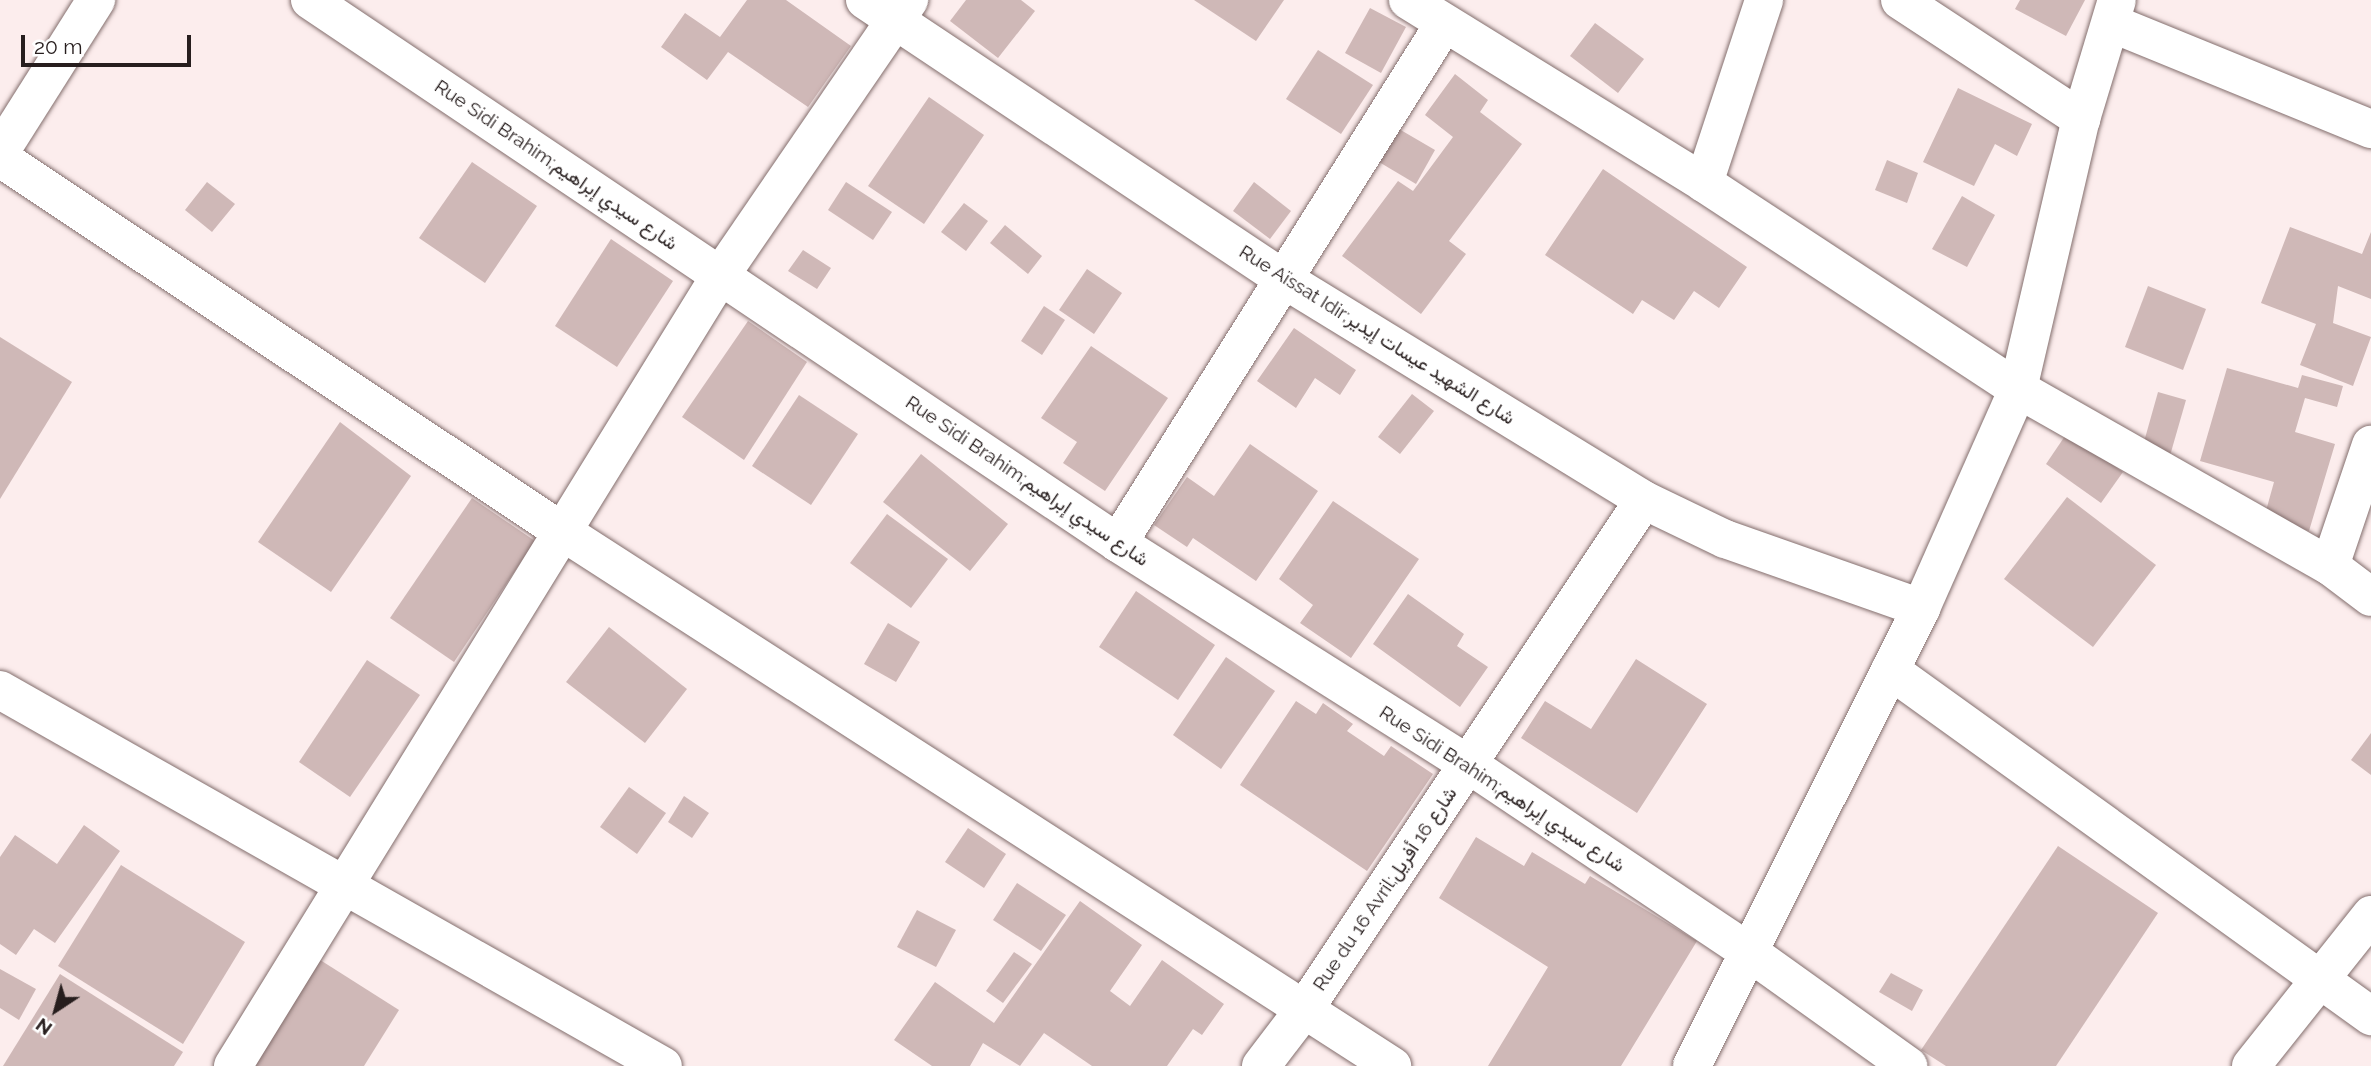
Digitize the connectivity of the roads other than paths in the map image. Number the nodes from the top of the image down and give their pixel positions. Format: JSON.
{"nodes":[{"id":1,"x":96,"y":0,"type":"edge"},
{"id":2,"x":310,"y":0,"type":"edge"},
{"id":3,"x":1408,"y":0,"type":"edge"},
{"id":4,"x":1764,"y":0,"type":"edge"},
{"id":5,"x":1899,"y":0,"type":"edge"},
{"id":6,"x":890,"y":7,"type":"edge"},
{"id":7,"x":2114,"y":11,"type":"edge"},
{"id":8,"x":1444,"y":24,"type":"junction"},
{"id":9,"x":2081,"y":119,"type":"junction"},
{"id":10,"x":2371,"y":129,"type":"edge"},
{"id":11,"x":0,"y":152,"type":"edge"},
{"id":12,"x":0,"y":158,"type":"edge"},
{"id":13,"x":1704,"y":183,"type":"junction"},
{"id":14,"x":720,"y":276,"type":"junction"},
{"id":15,"x":1285,"y":280,"type":"junction"},
{"id":16,"x":2018,"y":389,"type":"junction"},
{"id":17,"x":2371,"y":445,"type":"edge"},
{"id":18,"x":1644,"y":500,"type":"junction"},
{"id":19,"x":560,"y":530,"type":"junction"},
{"id":20,"x":1118,"y":542,"type":"junction"},
{"id":21,"x":2330,"y":566,"type":"junction"},
{"id":22,"x":2371,"y":597,"type":"edge"},
{"id":23,"x":1921,"y":608,"type":"junction"},
{"id":24,"x":1890,"y":670,"type":"junction"},
{"id":25,"x":0,"y":690,"type":"edge"},
{"id":26,"x":1468,"y":765,"type":"junction"},
{"id":27,"x":344,"y":884,"type":"junction"},
{"id":28,"x":2371,"y":915,"type":"edge"},
{"id":29,"x":1749,"y":952,"type":"junction"},
{"id":30,"x":2319,"y":981,"type":"junction"},
{"id":31,"x":1306,"y":1007,"type":"junction"},
{"id":32,"x":2371,"y":1016,"type":"edge"},
{"id":33,"x":233,"y":1066,"type":"edge"},
{"id":34,"x":663,"y":1066,"type":"edge"},
{"id":35,"x":1261,"y":1066,"type":"edge"},
{"id":36,"x":1392,"y":1066,"type":"edge"},
{"id":37,"x":1692,"y":1066,"type":"edge"},
{"id":38,"x":1908,"y":1066,"type":"edge"},
{"id":39,"x":2251,"y":1066,"type":"edge"}],
"edges":[{"from":1,"to":11,"type":"street"},
{"from":2,"to":14,"type":"street","name":"Rue Sidi Brahim;شارع سيدي إبراهيم"},
{"from":3,"to":8,"type":"street"},
{"from":4,"to":13,"type":"street"},
{"from":5,"to":9,"type":"street"},
{"from":6,"to":14,"type":"street"},
{"from":6,"to":15,"type":"street","name":"Rue Aïssat Idir;شارع الشهيد عيسات إيدير"},
{"from":7,"to":9,"type":"street"},
{"from":7,"to":10,"type":"street"},
{"from":8,"to":13,"type":"street"},
{"from":8,"to":15,"type":"street"},
{"from":9,"to":16,"type":"street"},
{"from":12,"to":19,"type":"street"},
{"from":13,"to":16,"type":"street"},
{"from":14,"to":19,"type":"street"},
{"from":14,"to":20,"type":"street","name":"Rue Sidi Brahim;شارع سيدي إبراهيم"},
{"from":15,"to":18,"type":"street","name":"Rue Aïssat Idir;شارع الشهيد عيسات إيدير"},
{"from":15,"to":20,"type":"street"},
{"from":16,"to":21,"type":"street"},
{"from":16,"to":23,"type":"street"},
{"from":17,"to":21,"type":"street"},
{"from":18,"to":23,"type":"street","name":"Rue Aïssat Idir;شارع الشهيد عيسات إيدير"},
{"from":18,"to":26,"type":"street","name":"Rue du 16 Avril;شارع 16 أفريل"},
{"from":19,"to":27,"type":"street"},
{"from":19,"to":31,"type":"street"},
{"from":20,"to":26,"type":"street","name":"Rue Sidi Brahim;شارع سيدي إبراهيم"},
{"from":21,"to":22,"type":"street"},
{"from":23,"to":24,"type":"street"},
{"from":24,"to":29,"type":"street"},
{"from":24,"to":30,"type":"street"},
{"from":25,"to":27,"type":"street"},
{"from":26,"to":29,"type":"street","name":"Rue Sidi Brahim;شارع سيدي إبراهيم"},
{"from":26,"to":31,"type":"street","name":"Rue du 16 Avril;شارع 16 أفريل"},
{"from":27,"to":33,"type":"street"},
{"from":27,"to":34,"type":"street"},
{"from":28,"to":30,"type":"street"},
{"from":29,"to":37,"type":"street"},
{"from":29,"to":38,"type":"street","name":"Rue Sidi Brahim;شارع سيدي إبراهيم"},
{"from":30,"to":32,"type":"street"},
{"from":30,"to":39,"type":"street"},
{"from":31,"to":35,"type":"street","name":"Rue du 16 Avril;شارع 16 أفريل"},
{"from":31,"to":36,"type":"street"}]}
